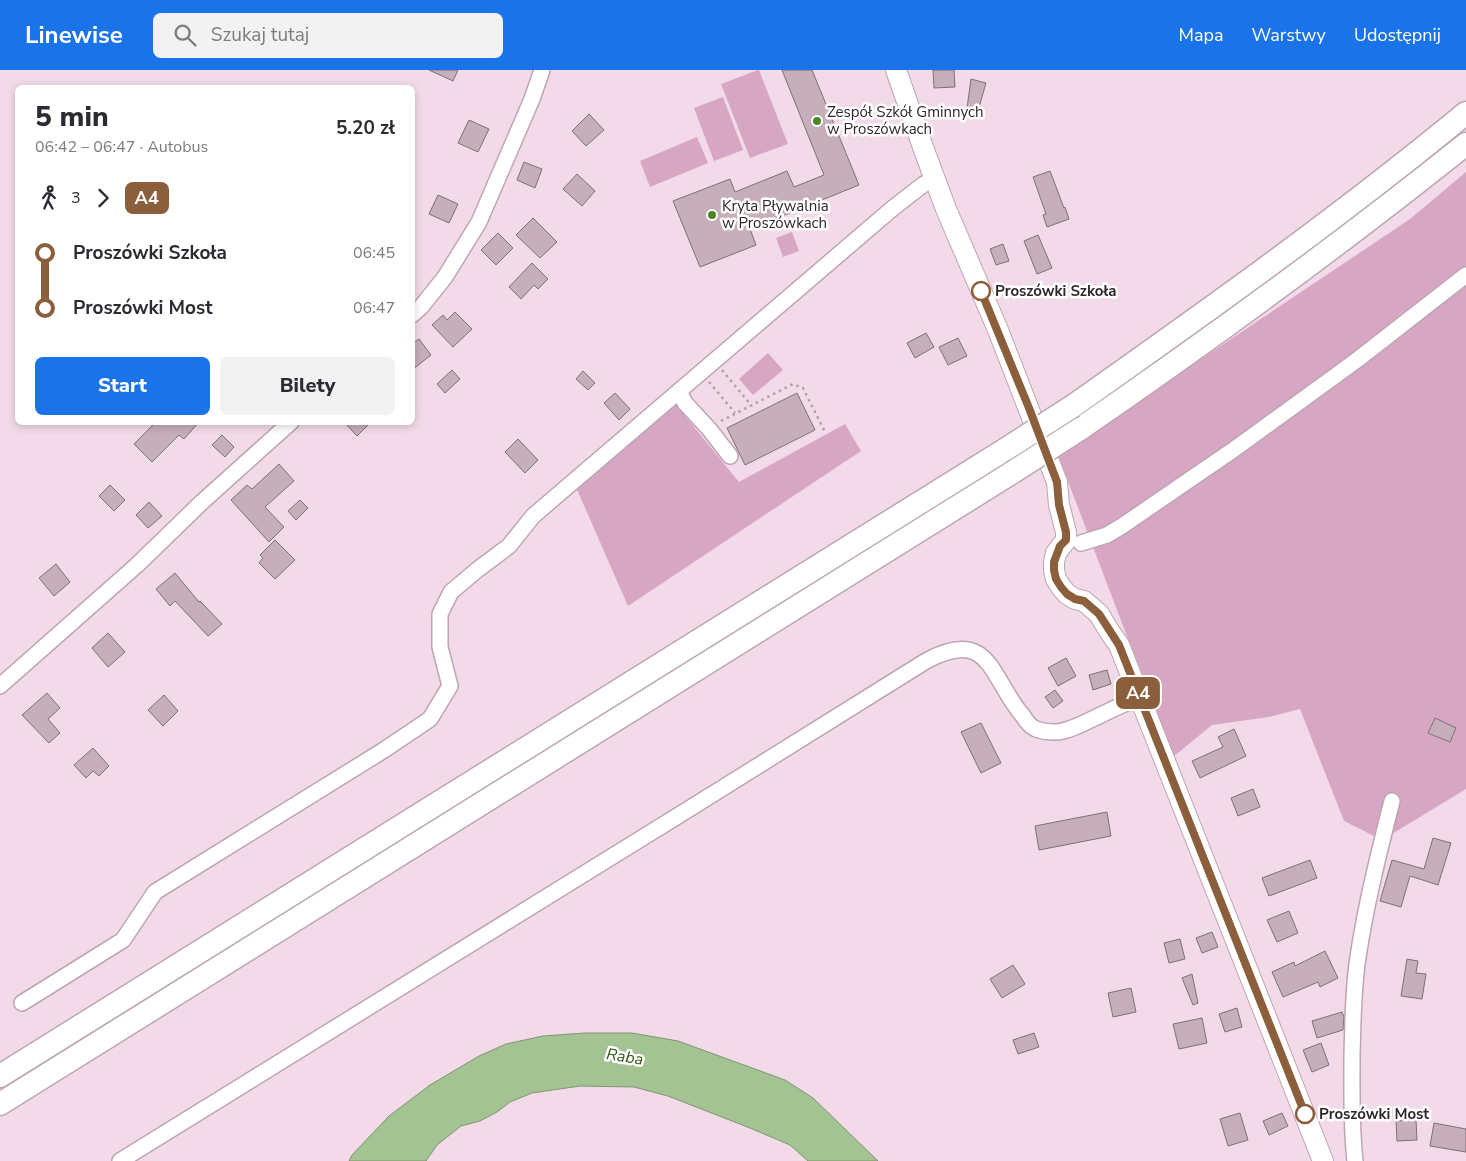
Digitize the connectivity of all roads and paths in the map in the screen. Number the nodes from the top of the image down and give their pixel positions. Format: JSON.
{"nodes":[{"id":1,"x":542,"y":70,"type":"edge"},
{"id":2,"x":896,"y":70,"type":"edge"},
{"id":3,"x":1466,"y":114,"type":"edge"},
{"id":4,"x":1466,"y":144,"type":"edge"},
{"id":5,"x":935,"y":179,"type":"junction"},
{"id":6,"x":1466,"y":275,"type":"edge"},
{"id":7,"x":415,"y":313,"type":"edge"},
{"id":8,"x":714,"y":362,"type":"junction"},
{"id":9,"x":700,"y":373,"type":"junction"},
{"id":10,"x":675,"y":395,"type":"junction"},
{"id":11,"x":752,"y":405,"type":"junction"},
{"id":12,"x":735,"y":413,"type":"junction"},
{"id":13,"x":287,"y":425,"type":"edge"},
{"id":14,"x":710,"y":430,"type":"junction"},
{"id":15,"x":825,"y":432,"type":"dead end"},
{"id":16,"x":730,"y":456,"type":"dead end"},
{"id":17,"x":1081,"y":544,"type":"dead end"},
{"id":18,"x":0,"y":686,"type":"edge"},
{"id":19,"x":1140,"y":698,"type":"junction"},
{"id":20,"x":1392,"y":801,"type":"dead end"},
{"id":21,"x":22,"y":1003,"type":"dead end"},
{"id":22,"x":0,"y":1076,"type":"edge"},
{"id":23,"x":0,"y":1104,"type":"edge"},
{"id":24,"x":120,"y":1161,"type":"edge"},
{"id":25,"x":1323,"y":1161,"type":"edge"},
{"id":26,"x":1355,"y":1161,"type":"edge"}],
"edges":[{"from":1,"to":7,"type":"street"},
{"from":2,"to":5,"type":"main road"},
{"from":3,"to":22,"type":"highway","bridge":true},
{"from":4,"to":23,"type":"highway","bridge":true},
{"from":5,"to":8,"type":"street"},
{"from":5,"to":19,"type":"main road"},
{"from":6,"to":17,"type":"street"},
{"from":8,"to":9,"type":"street"},
{"from":8,"to":11,"type":"path"},
{"from":9,"to":10,"type":"street"},
{"from":9,"to":12,"type":"path"},
{"from":10,"to":14,"type":"street"},
{"from":10,"to":21,"type":"street"},
{"from":11,"to":12,"type":"path"},
{"from":11,"to":15,"type":"path"},
{"from":12,"to":14,"type":"path"},
{"from":13,"to":18,"type":"street"},
{"from":14,"to":16,"type":"street"},
{"from":19,"to":24,"type":"street"},
{"from":19,"to":25,"type":"main road"},
{"from":20,"to":26,"type":"street"}]}
